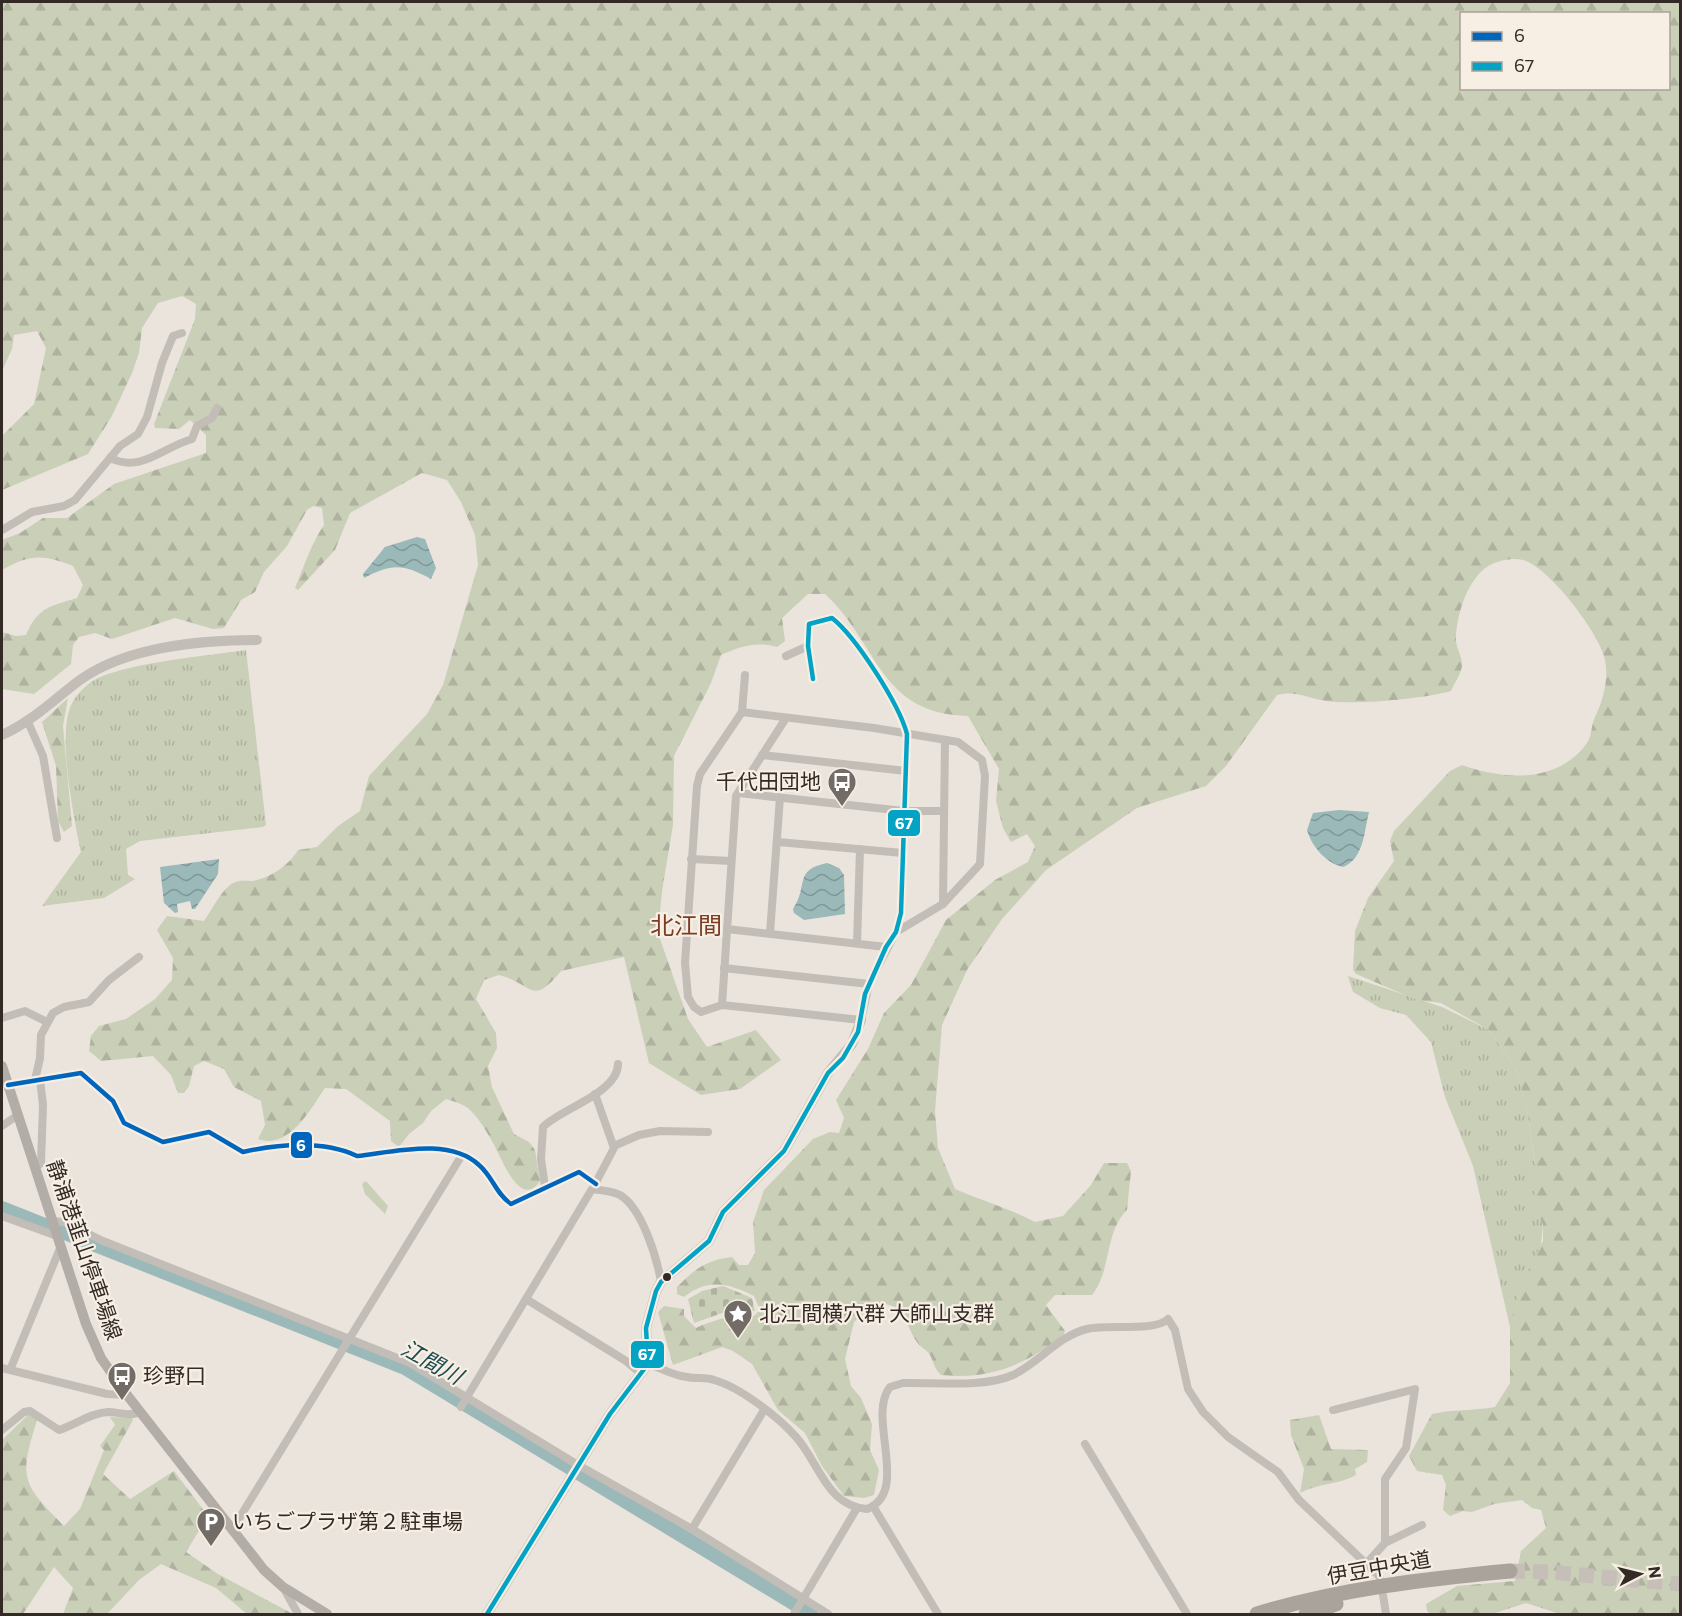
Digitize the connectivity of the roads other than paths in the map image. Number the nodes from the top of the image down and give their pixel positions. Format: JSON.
{"nodes":[{"id":1,"x":182,"y":333,"type":"dead end"},
{"id":2,"x":217,"y":408,"type":"dead end"},
{"id":3,"x":110,"y":458,"type":"junction"},
{"id":4,"x":2,"y":530,"type":"edge"},
{"id":5,"x":257,"y":640,"type":"dead end"},
{"id":6,"x":808,"y":646,"type":"junction"},
{"id":7,"x":786,"y":656,"type":"dead end"},
{"id":8,"x":745,"y":675,"type":"dead end"},
{"id":9,"x":813,"y":679,"type":"dead end"},
{"id":10,"x":742,"y":712,"type":"junction"},
{"id":11,"x":786,"y":718,"type":"junction"},
{"id":12,"x":28,"y":722,"type":"junction"},
{"id":13,"x":907,"y":734,"type":"junction"},
{"id":14,"x":2,"y":735,"type":"edge"},
{"id":15,"x":945,"y":740,"type":"junction"},
{"id":16,"x":762,"y":755,"type":"junction"},
{"id":17,"x":906,"y":771,"type":"junction"},
{"id":18,"x":738,"y":793,"type":"junction"},
{"id":19,"x":780,"y":797,"type":"junction"},
{"id":20,"x":904,"y":811,"type":"junction"},
{"id":21,"x":944,"y":811,"type":"junction"},
{"id":22,"x":57,"y":838,"type":"dead end"},
{"id":23,"x":777,"y":842,"type":"junction"},
{"id":24,"x":860,"y":849,"type":"junction"},
{"id":25,"x":903,"y":853,"type":"junction"},
{"id":26,"x":691,"y":859,"type":"junction"},
{"id":27,"x":731,"y":861,"type":"junction"},
{"id":28,"x":943,"y":904,"type":"junction"},
{"id":29,"x":727,"y":928,"type":"junction"},
{"id":30,"x":896,"y":932,"type":"junction"},
{"id":31,"x":770,"y":933,"type":"junction"},
{"id":32,"x":857,"y":943,"type":"junction"},
{"id":33,"x":886,"y":947,"type":"junction"},
{"id":34,"x":139,"y":957,"type":"dead end"},
{"id":35,"x":724,"y":968,"type":"junction"},
{"id":36,"x":869,"y":984,"type":"junction"},
{"id":37,"x":722,"y":1005,"type":"junction"},
{"id":38,"x":2,"y":1018,"type":"edge"},
{"id":39,"x":861,"y":1020,"type":"junction"},
{"id":40,"x":47,"y":1022,"type":"junction"},
{"id":41,"x":618,"y":1064,"type":"dead end"},
{"id":42,"x":2,"y":1066,"type":"edge"},
{"id":43,"x":38,"y":1079,"type":"junction"},
{"id":44,"x":5,"y":1082,"type":"edge"},
{"id":45,"x":595,"y":1094,"type":"junction"},
{"id":46,"x":18,"y":1115,"type":"junction"},
{"id":47,"x":2,"y":1126,"type":"edge"},
{"id":48,"x":708,"y":1132,"type":"dead end"},
{"id":49,"x":614,"y":1146,"type":"junction"},
{"id":50,"x":462,"y":1155,"type":"junction"},
{"id":51,"x":35,"y":1168,"type":"junction"},
{"id":52,"x":594,"y":1186,"type":"junction"},
{"id":53,"x":544,"y":1187,"type":"junction"},
{"id":54,"x":2,"y":1216,"type":"edge"},
{"id":55,"x":56,"y":1232,"type":"junction"},
{"id":56,"x":661,"y":1282,"type":"junction"},
{"id":57,"x":526,"y":1299,"type":"junction"},
{"id":58,"x":347,"y":1343,"type":"junction"},
{"id":59,"x":648,"y":1364,"type":"junction"},
{"id":60,"x":2,"y":1368,"type":"edge"},
{"id":61,"x":10,"y":1370,"type":"junction"},
{"id":62,"x":640,"y":1373,"type":"junction"},
{"id":63,"x":127,"y":1395,"type":"junction"},
{"id":64,"x":466,"y":1398,"type":"junction"},
{"id":65,"x":461,"y":1407,"type":"dead end"},
{"id":66,"x":764,"y":1410,"type":"junction"},
{"id":67,"x":1333,"y":1410,"type":"dead end"},
{"id":68,"x":140,"y":1412,"type":"junction"},
{"id":69,"x":2,"y":1430,"type":"edge"},
{"id":70,"x":1085,"y":1444,"type":"dead end"},
{"id":71,"x":575,"y":1469,"type":"junction"},
{"id":72,"x":873,"y":1506,"type":"junction"},
{"id":73,"x":857,"y":1508,"type":"junction"},
{"id":74,"x":1422,"y":1525,"type":"dead end"},
{"id":75,"x":692,"y":1529,"type":"junction"},
{"id":76,"x":232,"y":1530,"type":"junction"},
{"id":77,"x":1385,"y":1543,"type":"junction"},
{"id":78,"x":1366,"y":1564,"type":"junction"},
{"id":79,"x":1381,"y":1583,"type":"dead end"},
{"id":80,"x":283,"y":1587,"type":"junction"},
{"id":81,"x":1383,"y":1595,"type":"dead end"},
{"id":82,"x":803,"y":1600,"type":"junction"},
{"id":83,"x":298,"y":1614,"type":"edge"},
{"id":84,"x":327,"y":1614,"type":"edge"},
{"id":85,"x":487,"y":1614,"type":"edge"},
{"id":86,"x":795,"y":1614,"type":"edge"},
{"id":87,"x":828,"y":1614,"type":"edge"},
{"id":88,"x":938,"y":1614,"type":"edge"},
{"id":89,"x":1187,"y":1614,"type":"edge"},
{"id":90,"x":1257,"y":1614,"type":"edge"},
{"id":91,"x":1306,"y":1614,"type":"edge"},
{"id":92,"x":1386,"y":1614,"type":"edge"}],
"edges":[{"from":1,"to":3,"type":"street"},
{"from":2,"to":3,"type":"street"},
{"from":3,"to":4,"type":"street"},
{"from":5,"to":12,"type":"street"},
{"from":6,"to":7,"type":"street"},
{"from":6,"to":9,"type":"street"},
{"from":6,"to":13,"type":"street"},
{"from":8,"to":10,"type":"street"},
{"from":10,"to":11,"type":"street"},
{"from":10,"to":26,"type":"street"},
{"from":11,"to":13,"type":"street"},
{"from":11,"to":16,"type":"street"},
{"from":12,"to":14,"type":"street"},
{"from":12,"to":22,"type":"street"},
{"from":13,"to":15,"type":"street"},
{"from":13,"to":17,"type":"street"},
{"from":15,"to":21,"type":"street"},
{"from":15,"to":28,"type":"street"},
{"from":16,"to":17,"type":"street"},
{"from":16,"to":18,"type":"street"},
{"from":17,"to":20,"type":"street"},
{"from":18,"to":19,"type":"street"},
{"from":18,"to":27,"type":"street"},
{"from":19,"to":20,"type":"street"},
{"from":19,"to":23,"type":"street"},
{"from":20,"to":21,"type":"street"},
{"from":20,"to":25,"type":"street"},
{"from":21,"to":28,"type":"street"},
{"from":23,"to":24,"type":"street"},
{"from":23,"to":31,"type":"street"},
{"from":24,"to":25,"type":"street"},
{"from":24,"to":32,"type":"street"},
{"from":25,"to":30,"type":"street"},
{"from":26,"to":27,"type":"street"},
{"from":26,"to":37,"type":"street"},
{"from":27,"to":29,"type":"street"},
{"from":28,"to":30,"type":"street"},
{"from":29,"to":31,"type":"street"},
{"from":29,"to":35,"type":"street"},
{"from":30,"to":33,"type":"street"},
{"from":31,"to":32,"type":"street"},
{"from":32,"to":33,"type":"street"},
{"from":33,"to":36,"type":"street"},
{"from":34,"to":40,"type":"street"},
{"from":35,"to":36,"type":"street"},
{"from":35,"to":37,"type":"street"},
{"from":36,"to":39,"type":"street"},
{"from":37,"to":39,"type":"street"},
{"from":38,"to":40,"type":"street"},
{"from":39,"to":56,"type":"street"},
{"from":40,"to":43,"type":"street"},
{"from":41,"to":45,"type":"street"},
{"from":42,"to":44,"type":"main road","name":"静浦港韮山停車場線"},
{"from":43,"to":44,"type":"street"},
{"from":43,"to":50,"type":"street"},
{"from":43,"to":51,"type":"street"},
{"from":44,"to":46,"type":"main road","name":"静浦港韮山停車場線"},
{"from":45,"to":49,"type":"street"},
{"from":45,"to":53,"type":"street"},
{"from":46,"to":47,"type":"street"},
{"from":46,"to":51,"type":"main road","name":"静浦港韮山停車場線"},
{"from":48,"to":49,"type":"street"},
{"from":49,"to":52,"type":"street"},
{"from":50,"to":53,"type":"street"},
{"from":50,"to":58,"type":"street"},
{"from":51,"to":55,"type":"main road","name":"静浦港韮山停車場線"},
{"from":52,"to":53,"type":"street"},
{"from":52,"to":56,"type":"street"},
{"from":52,"to":57,"type":"street"},
{"from":54,"to":55,"type":"street"},
{"from":55,"to":58,"type":"street"},
{"from":55,"to":61,"type":"street"},
{"from":55,"to":63,"type":"main road","name":"静浦港韮山停車場線"},
{"from":56,"to":59,"type":"street"},
{"from":57,"to":62,"type":"street"},
{"from":57,"to":64,"type":"street"},
{"from":58,"to":64,"type":"street"},
{"from":58,"to":76,"type":"street"},
{"from":59,"to":62,"type":"street"},
{"from":59,"to":66,"type":"street"},
{"from":60,"to":61,"type":"street"},
{"from":61,"to":63,"type":"street"},
{"from":62,"to":71,"type":"street"},
{"from":63,"to":68,"type":"main road","name":"静浦港韮山停車場線"},
{"from":64,"to":65,"type":"street"},
{"from":64,"to":71,"type":"street"},
{"from":66,"to":73,"type":"street"},
{"from":66,"to":75,"type":"street"},
{"from":67,"to":77,"type":"street"},
{"from":68,"to":69,"type":"street"},
{"from":68,"to":76,"type":"main road","name":"静浦港韮山停車場線"},
{"from":70,"to":89,"type":"street"},
{"from":71,"to":75,"type":"street"},
{"from":71,"to":85,"type":"street"},
{"from":72,"to":73,"type":"street"},
{"from":72,"to":78,"type":"street"},
{"from":72,"to":88,"type":"street"},
{"from":73,"to":82,"type":"street"},
{"from":74,"to":77,"type":"street"},
{"from":75,"to":82,"type":"street"},
{"from":76,"to":80,"type":"main road","name":"静浦港韮山停車場線"},
{"from":77,"to":78,"type":"street"},
{"from":78,"to":79,"type":"street"},
{"from":80,"to":83,"type":"street"},
{"from":80,"to":84,"type":"main road","name":"静浦港韮山停車場線"},
{"from":81,"to":92,"type":"street"},
{"from":82,"to":86,"type":"street"},
{"from":82,"to":87,"type":"street"},
{"from":90,"to":91,"type":"highway","name":"伊豆中央道"}]}
